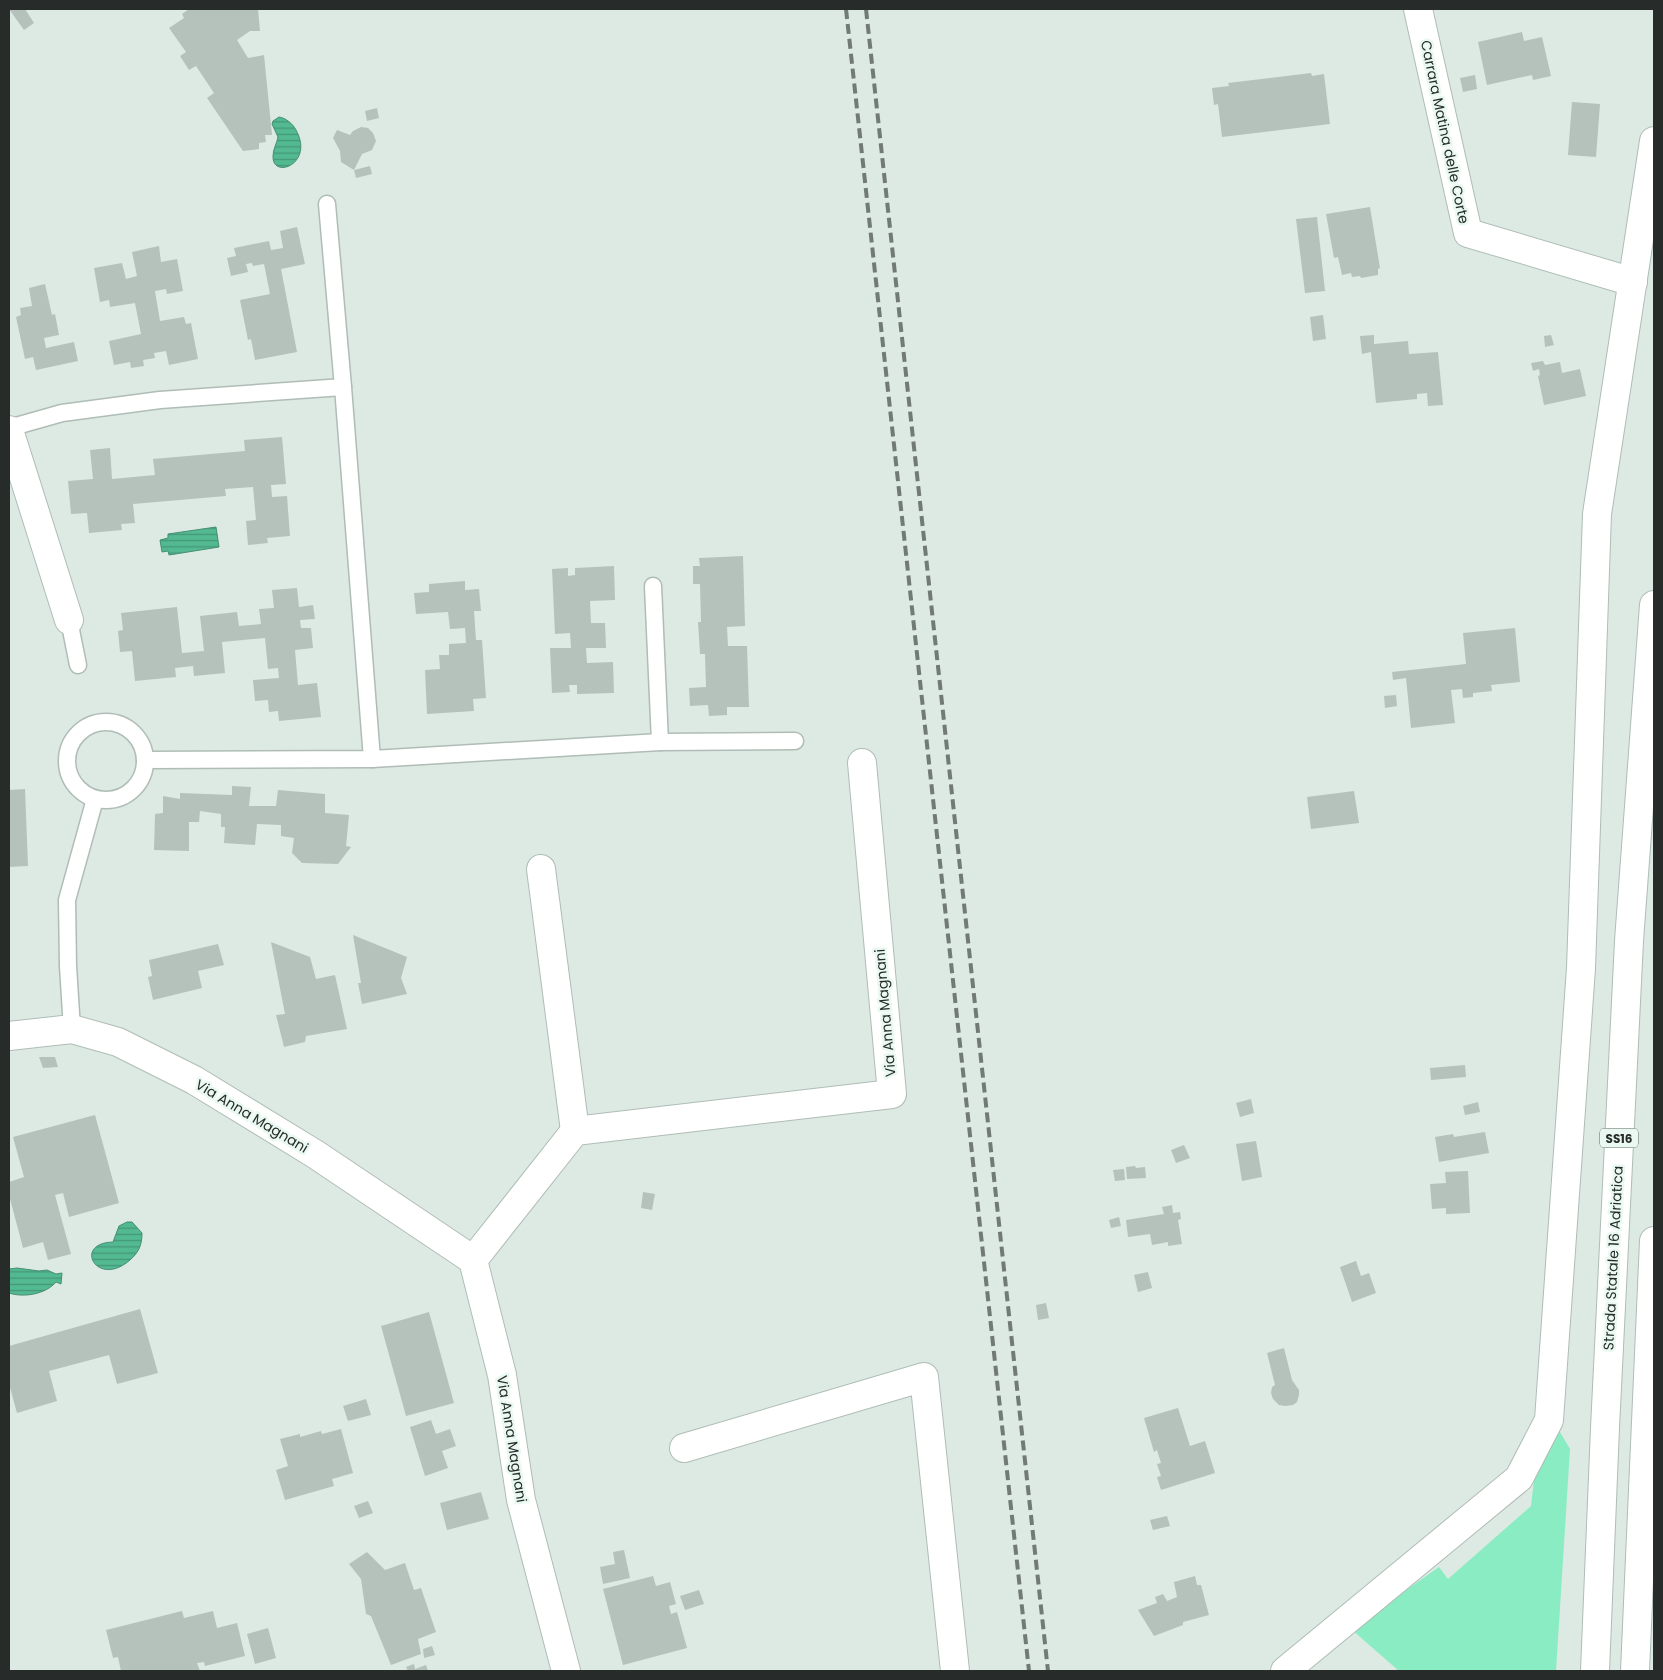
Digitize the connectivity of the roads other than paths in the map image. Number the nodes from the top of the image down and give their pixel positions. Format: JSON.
{"nodes":[{"id":1,"x":1418,"y":9,"type":"edge"},
{"id":2,"x":1654,"y":141,"type":"edge"},
{"id":3,"x":327,"y":204,"type":"dead end"},
{"id":4,"x":1633,"y":282,"type":"junction"},
{"id":5,"x":344,"y":387,"type":"junction"},
{"id":6,"x":9,"y":429,"type":"edge"},
{"id":7,"x":653,"y":586,"type":"dead end"},
{"id":8,"x":1654,"y":605,"type":"edge"},
{"id":9,"x":69,"y":620,"type":"joint"},
{"id":10,"x":78,"y":665,"type":"dead end"},
{"id":11,"x":795,"y":741,"type":"dead end"},
{"id":12,"x":660,"y":742,"type":"junction"},
{"id":13,"x":145,"y":760,"type":"junction"},
{"id":14,"x":372,"y":760,"type":"junction"},
{"id":15,"x":862,"y":763,"type":"dead end"},
{"id":16,"x":95,"y":799,"type":"junction"},
{"id":17,"x":540,"y":869,"type":"dead end"},
{"id":18,"x":72,"y":1029,"type":"junction"},
{"id":19,"x":9,"y":1036,"type":"edge"},
{"id":20,"x":575,"y":1130,"type":"junction"},
{"id":21,"x":1654,"y":1240,"type":"edge"},
{"id":22,"x":473,"y":1260,"type":"junction"},
{"id":23,"x":684,"y":1448,"type":"dead end"},
{"id":24,"x":566,"y":1671,"type":"edge"},
{"id":25,"x":955,"y":1671,"type":"edge"},
{"id":26,"x":1285,"y":1671,"type":"edge"},
{"id":27,"x":1595,"y":1671,"type":"edge"},
{"id":28,"x":1634,"y":1671,"type":"edge"}],
"edges":[{"from":1,"to":4,"type":"main road","name":"Carrara Matina delle Corte"},
{"from":2,"to":4,"type":"main road"},
{"from":3,"to":5,"type":"lane"},
{"from":4,"to":26,"type":"main road"},
{"from":5,"to":6,"type":"lane"},
{"from":5,"to":14,"type":"lane"},
{"from":6,"to":9,"type":"main road"},
{"from":7,"to":12,"type":"lane"},
{"from":8,"to":27,"type":"main road","name":"Strada Statale 16 Adriatica","number":"SS16"},
{"from":9,"to":10,"type":"lane"},
{"from":11,"to":12,"type":"lane"},
{"from":12,"to":14,"type":"lane"},
{"from":13,"to":14,"type":"lane"},
{"from":13,"to":16,"type":"lane"},
{"from":13,"to":16,"type":"lane"},
{"from":15,"to":20,"type":"main road","name":"Via Anna Magnani"},
{"from":16,"to":18,"type":"lane"},
{"from":17,"to":20,"type":"main road"},
{"from":18,"to":19,"type":"main road","name":"Via Anna Magnani"},
{"from":18,"to":22,"type":"main road","name":"Via Anna Magnani"},
{"from":20,"to":22,"type":"main road"},
{"from":21,"to":28,"type":"main road"},
{"from":22,"to":24,"type":"main road","name":"Via Anna Magnani"},
{"from":23,"to":25,"type":"main road"}]}
